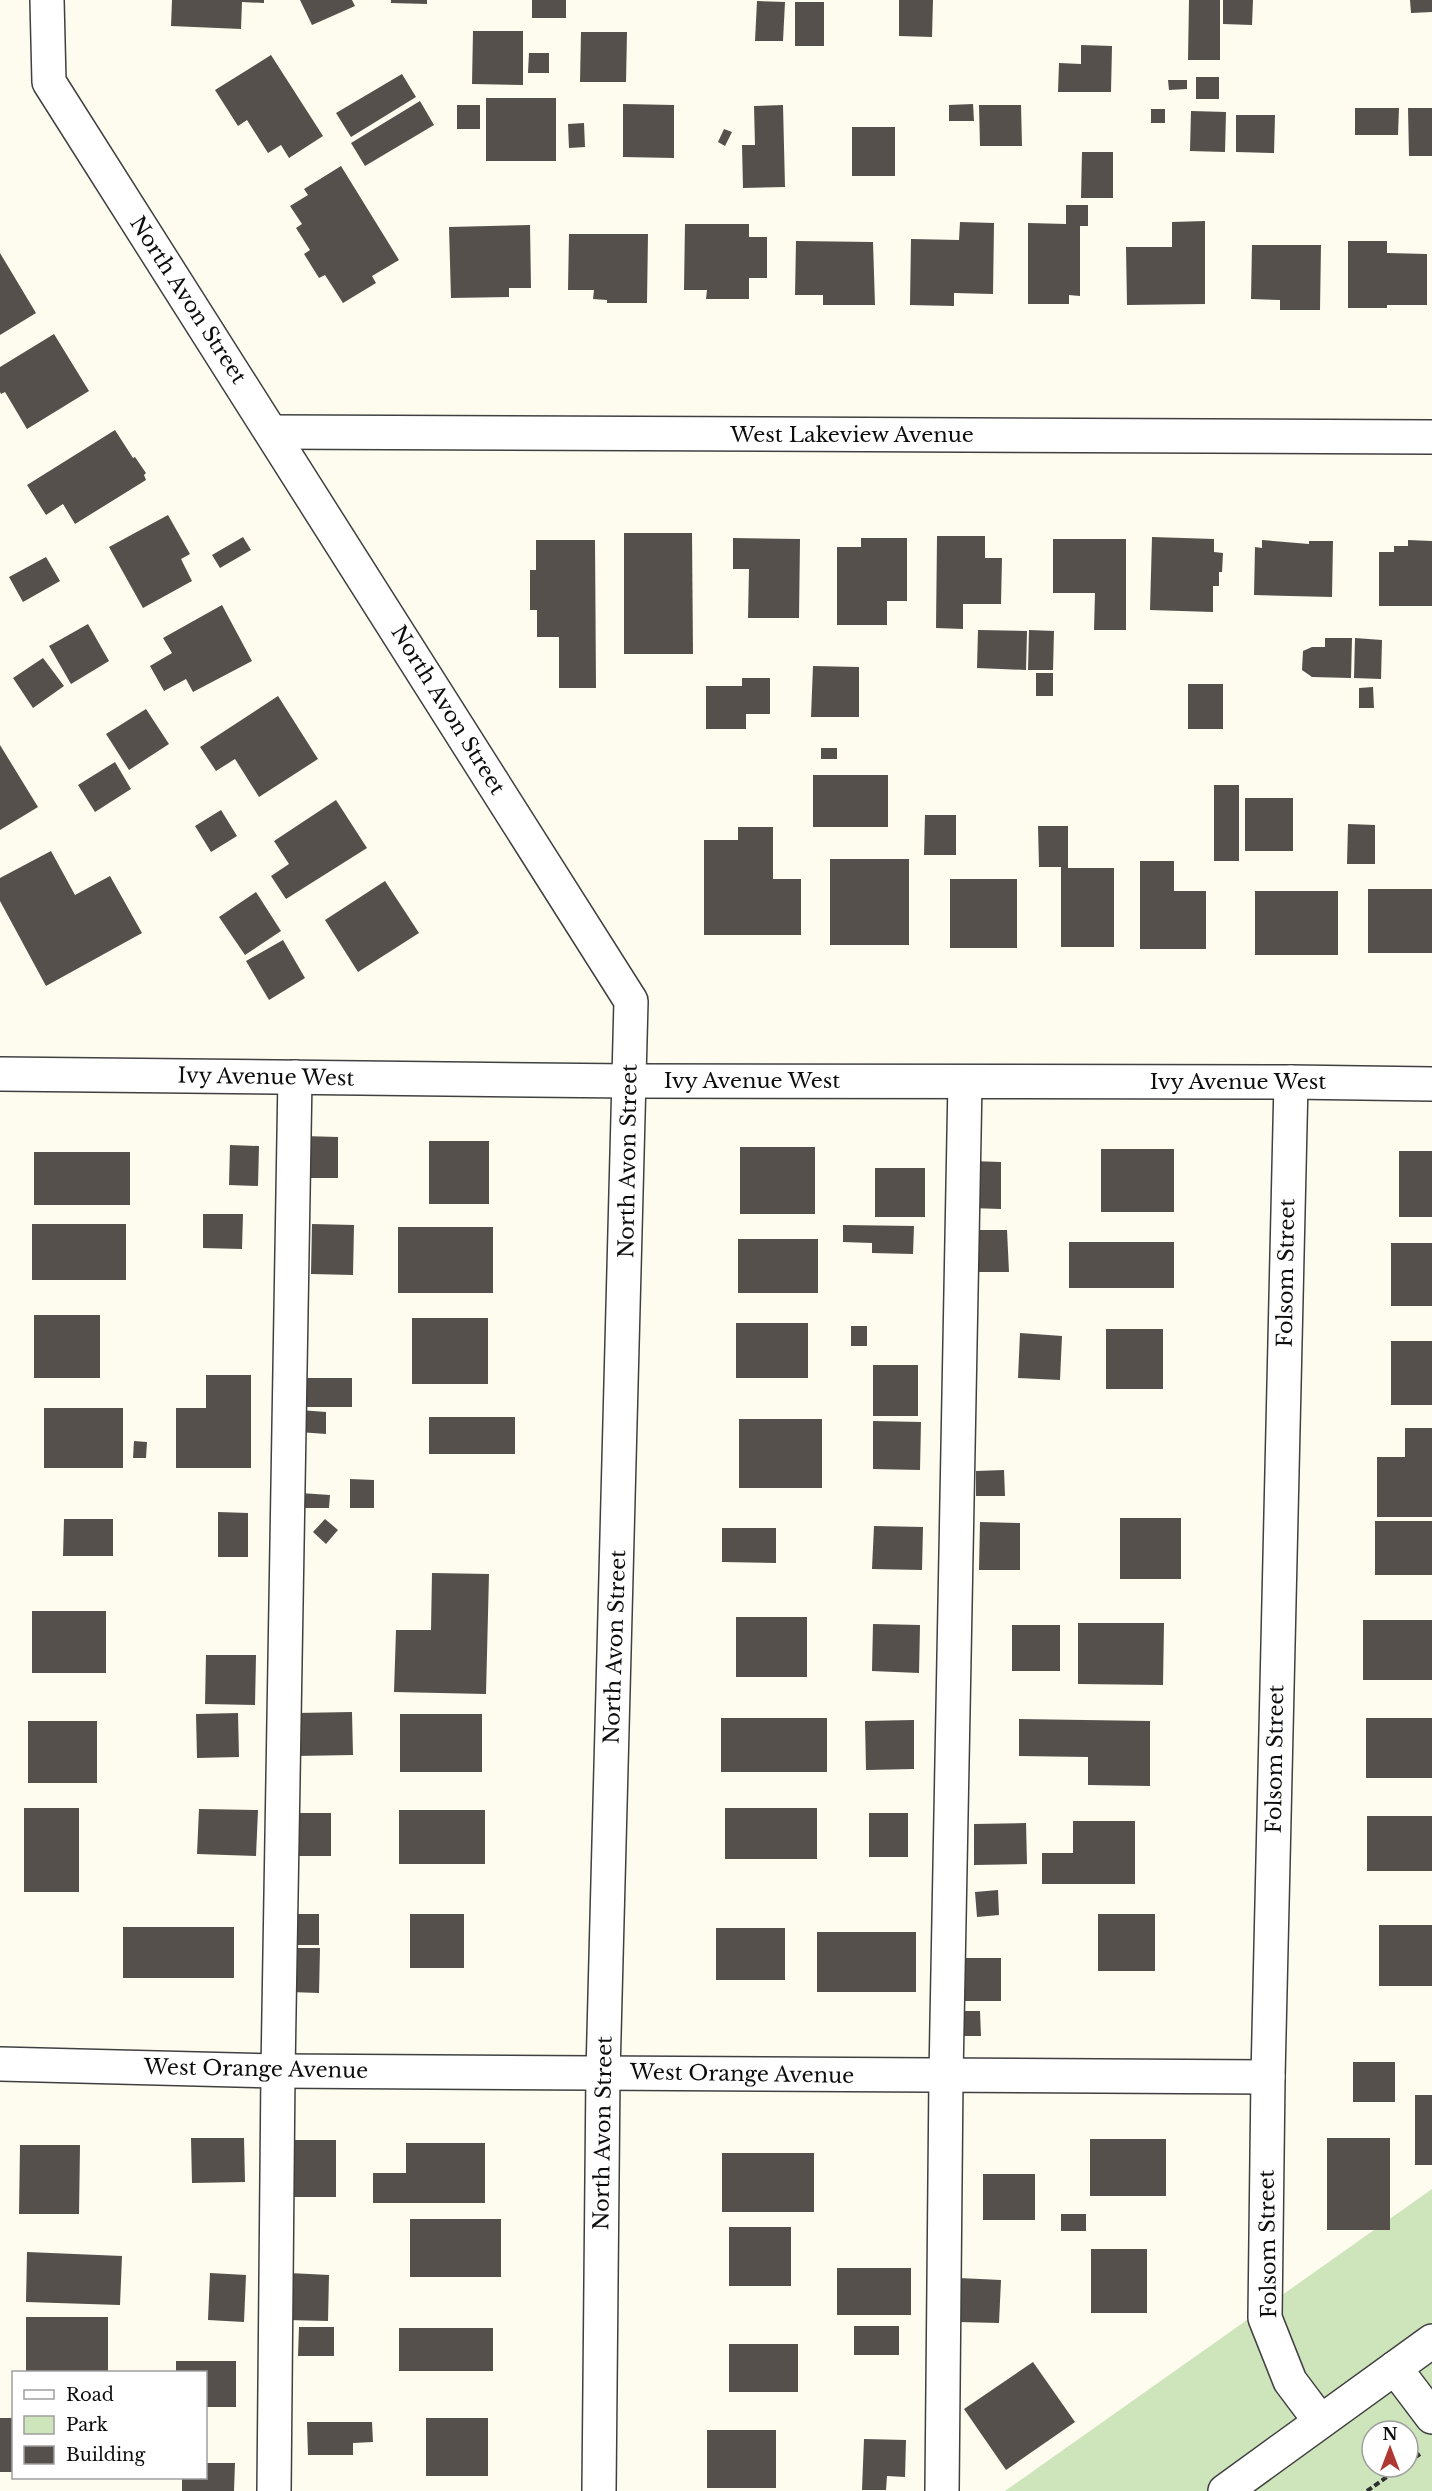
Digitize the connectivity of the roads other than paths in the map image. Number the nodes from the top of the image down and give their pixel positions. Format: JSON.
{"nodes":[{"id":1,"x":48,"y":0,"type":"edge"},
{"id":2,"x":272,"y":432,"type":"junction"},
{"id":3,"x":1432,"y":437,"type":"edge"},
{"id":4,"x":0,"y":1074,"type":"edge"},
{"id":5,"x":295,"y":1077,"type":"junction"},
{"id":6,"x":630,"y":1081,"type":"junction"},
{"id":7,"x":965,"y":1082,"type":"junction"},
{"id":8,"x":1291,"y":1082,"type":"junction"},
{"id":9,"x":1432,"y":1084,"type":"edge"},
{"id":10,"x":0,"y":2064,"type":"edge"},
{"id":11,"x":278,"y":2071,"type":"junction"},
{"id":12,"x":603,"y":2073,"type":"junction"},
{"id":13,"x":946,"y":2076,"type":"junction"},
{"id":14,"x":1268,"y":2077,"type":"junction"},
{"id":15,"x":1432,"y":2341,"type":"edge"},
{"id":16,"x":1395,"y":2368,"type":"junction"},
{"id":17,"x":1432,"y":2417,"type":"edge"},
{"id":18,"x":1320,"y":2421,"type":"junction"},
{"id":19,"x":274,"y":2491,"type":"edge"},
{"id":20,"x":599,"y":2491,"type":"edge"},
{"id":21,"x":942,"y":2491,"type":"edge"},
{"id":22,"x":1225,"y":2491,"type":"edge"}],
"edges":[{"from":1,"to":2,"type":"street","name":"North Avon Street"},
{"from":2,"to":3,"type":"street","name":"West Lakeview Avenue"},
{"from":2,"to":6,"type":"street","name":"North Avon Street"},
{"from":4,"to":5,"type":"street","name":"Ivy Avenue West"},
{"from":5,"to":6,"type":"street","name":"Ivy Avenue West"},
{"from":5,"to":11,"type":"street"},
{"from":6,"to":7,"type":"street","name":"Ivy Avenue West"},
{"from":6,"to":12,"type":"street","name":"North Avon Street"},
{"from":7,"to":8,"type":"street","name":"Ivy Avenue West"},
{"from":7,"to":13,"type":"street"},
{"from":8,"to":9,"type":"street","name":"Ivy Avenue West"},
{"from":8,"to":14,"type":"street","name":"Folsom Street"},
{"from":10,"to":11,"type":"street","name":"West Orange Avenue"},
{"from":11,"to":12,"type":"street","name":"West Orange Avenue"},
{"from":11,"to":19,"type":"street"},
{"from":12,"to":13,"type":"street","name":"West Orange Avenue"},
{"from":12,"to":20,"type":"street","name":"North Avon Street"},
{"from":13,"to":14,"type":"street","name":"West Orange Avenue"},
{"from":13,"to":21,"type":"street"},
{"from":14,"to":18,"type":"street","name":"Folsom Street"},
{"from":15,"to":16,"type":"street"},
{"from":16,"to":17,"type":"street"},
{"from":16,"to":18,"type":"street"},
{"from":18,"to":22,"type":"street"}]}
